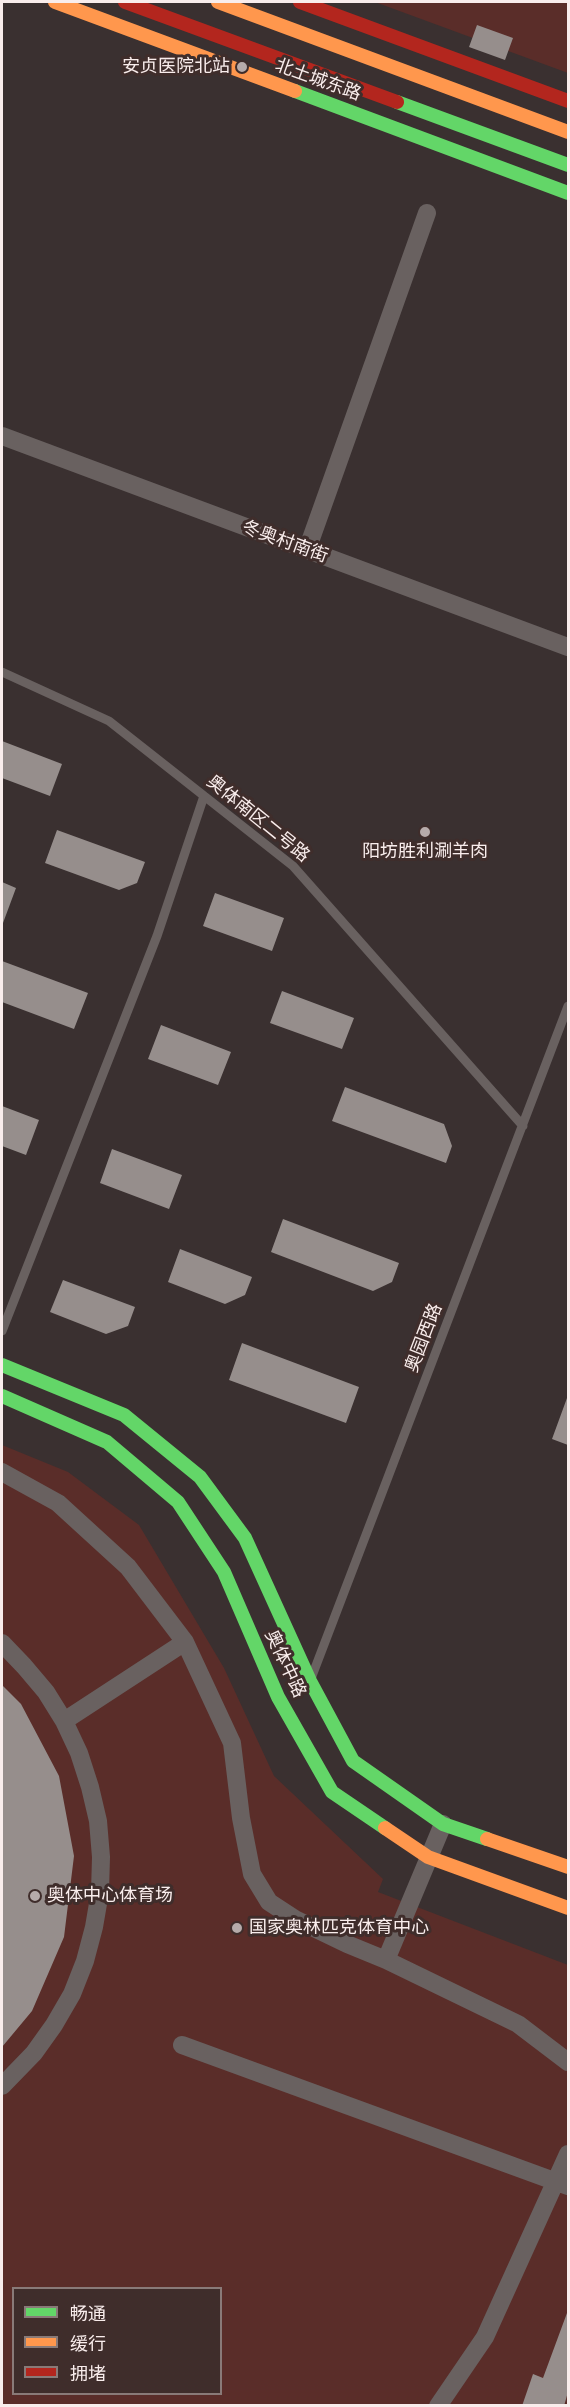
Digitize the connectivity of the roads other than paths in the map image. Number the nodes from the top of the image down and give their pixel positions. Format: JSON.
{"nodes":[{"id":1,"x":55,"y":2,"type":"edge"},
{"id":2,"x":125,"y":2,"type":"edge"},
{"id":3,"x":218,"y":2,"type":"edge"},
{"id":4,"x":300,"y":2,"type":"edge"},
{"id":5,"x":568,"y":101,"type":"edge"},
{"id":6,"x":568,"y":132,"type":"edge"},
{"id":7,"x":568,"y":165,"type":"edge"},
{"id":8,"x":568,"y":193,"type":"edge"},
{"id":9,"x":426,"y":213,"type":"dead end"},
{"id":10,"x":2,"y":436,"type":"edge"},
{"id":11,"x":307,"y":550,"type":"junction"},
{"id":12,"x":568,"y":648,"type":"edge"},
{"id":13,"x":2,"y":672,"type":"edge"},
{"id":14,"x":204,"y":796,"type":"junction"},
{"id":15,"x":568,"y":1006,"type":"edge"},
{"id":16,"x":523,"y":1126,"type":"junction"},
{"id":17,"x":2,"y":1331,"type":"edge"},
{"id":18,"x":2,"y":1365,"type":"edge"},
{"id":19,"x":2,"y":1396,"type":"edge"},
{"id":20,"x":2,"y":1472,"type":"edge"},
{"id":21,"x":185,"y":1642,"type":"junction"},
{"id":22,"x":2,"y":1643,"type":"edge"},
{"id":23,"x":310,"y":1681,"type":"junction"},
{"id":24,"x":64,"y":1721,"type":"junction"},
{"id":25,"x":442,"y":1824,"type":"junction"},
{"id":26,"x":428,"y":1857,"type":"junction"},
{"id":27,"x":568,"y":1867,"type":"edge"},
{"id":28,"x":568,"y":1908,"type":"edge"},
{"id":29,"x":386,"y":1960,"type":"junction"},
{"id":30,"x":182,"y":2045,"type":"dead end"},
{"id":31,"x":568,"y":2062,"type":"edge"},
{"id":32,"x":2,"y":2086,"type":"edge"},
{"id":33,"x":568,"y":2154,"type":"edge"},
{"id":34,"x":568,"y":2186,"type":"edge"},
{"id":35,"x":438,"y":2406,"type":"edge"}],
"edges":[{"from":1,"to":8,"type":"main road","name":"北土城东路"},
{"from":2,"to":7,"type":"main road","name":"北土城东路"},
{"from":3,"to":6,"type":"main road"},
{"from":4,"to":5,"type":"main road"},
{"from":9,"to":11,"type":"street"},
{"from":10,"to":11,"type":"street","name":"冬奥村南街"},
{"from":11,"to":12,"type":"street","name":"冬奥村南街"},
{"from":13,"to":14,"type":"lane","name":"奥体南区二号路"},
{"from":14,"to":16,"type":"lane","name":"奥体南区二号路"},
{"from":14,"to":17,"type":"lane"},
{"from":15,"to":16,"type":"lane","name":"奥园西路"},
{"from":16,"to":23,"type":"lane","name":"奥园西路"},
{"from":18,"to":23,"type":"main road","name":"奥体中路"},
{"from":19,"to":26,"type":"main road","name":"奥体中路"},
{"from":20,"to":21,"type":"street"},
{"from":21,"to":24,"type":"street"},
{"from":21,"to":29,"type":"street"},
{"from":22,"to":24,"type":"street"},
{"from":23,"to":25,"type":"main road","name":"奥体中路"},
{"from":24,"to":32,"type":"street"},
{"from":25,"to":26,"type":"street"},
{"from":25,"to":27,"type":"main road","name":"奥体中路"},
{"from":26,"to":28,"type":"main road","name":"奥体中路"},
{"from":26,"to":29,"type":"street"},
{"from":29,"to":31,"type":"street"},
{"from":30,"to":34,"type":"street"},
{"from":33,"to":35,"type":"street"}]}
